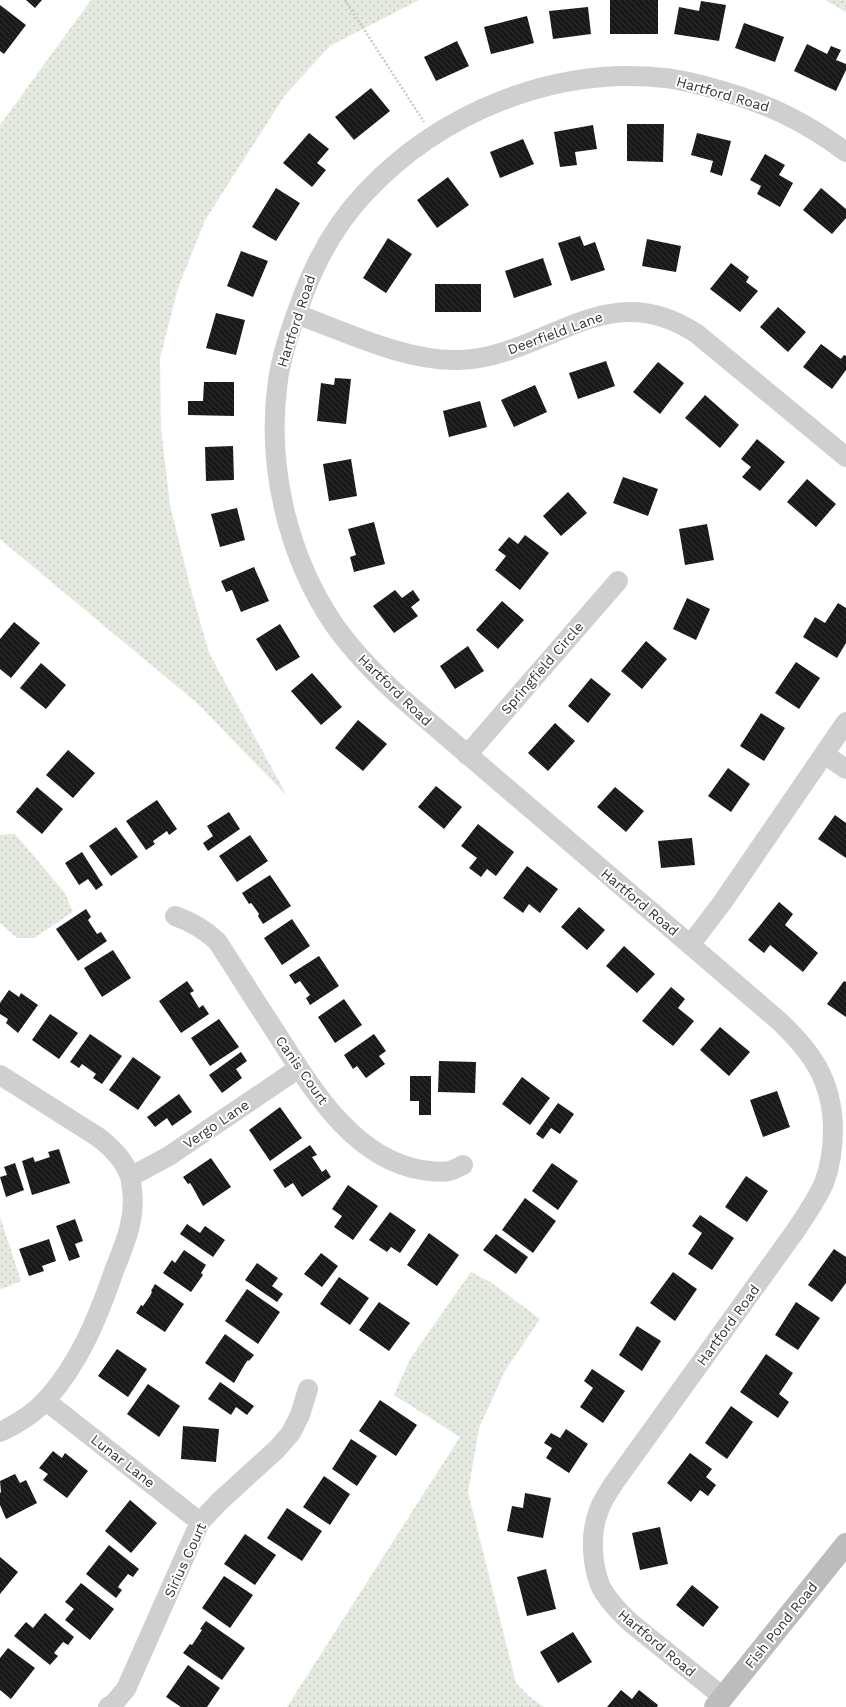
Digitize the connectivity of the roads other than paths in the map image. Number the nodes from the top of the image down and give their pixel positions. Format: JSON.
{"nodes":[{"id":1,"x":846,"y":152,"type":"edge"},
{"id":2,"x":296,"y":314,"type":"junction"},
{"id":3,"x":846,"y":457,"type":"edge"},
{"id":4,"x":618,"y":581,"type":"dead end"},
{"id":5,"x":846,"y":722,"type":"edge"},
{"id":6,"x":824,"y":754,"type":"junction"},
{"id":7,"x":467,"y":755,"type":"junction"},
{"id":8,"x":846,"y":769,"type":"edge"},
{"id":9,"x":175,"y":916,"type":"dead end"},
{"id":10,"x":690,"y":945,"type":"junction"},
{"id":11,"x":299,"y":1068,"type":"junction"},
{"id":12,"x":0,"y":1076,"type":"edge"},
{"id":13,"x":838,"y":1095,"type":"edge"},
{"id":14,"x":840,"y":1139,"type":"edge"},
{"id":15,"x":463,"y":1165,"type":"dead end"},
{"id":16,"x":130,"y":1177,"type":"junction"},
{"id":17,"x":308,"y":1389,"type":"dead end"},
{"id":18,"x":46,"y":1400,"type":"junction"},
{"id":19,"x":0,"y":1432,"type":"edge"},
{"id":20,"x":200,"y":1522,"type":"junction"},
{"id":21,"x":846,"y":1544,"type":"edge"},
{"id":22,"x":719,"y":1702,"type":"edge"},
{"id":23,"x":108,"y":1707,"type":"edge"}],
"edges":[{"from":1,"to":2,"type":"street","name":"Hartford Road"},
{"from":2,"to":3,"type":"street","name":"Deerfield Lane"},
{"from":2,"to":7,"type":"street","name":"Hartford Road"},
{"from":4,"to":7,"type":"street","name":"Springfield Circle"},
{"from":5,"to":6,"type":"street","name":"Hartford Road"},
{"from":6,"to":8,"type":"street"},
{"from":6,"to":10,"type":"street","name":"Hartford Road"},
{"from":7,"to":10,"type":"street","name":"Hartford Road"},
{"from":9,"to":11,"type":"street","name":"Canis Court"},
{"from":10,"to":13,"type":"street","name":"Hartford Road"},
{"from":11,"to":15,"type":"street","name":"Canis Court"},
{"from":11,"to":16,"type":"street","name":"Vergo Lane"},
{"from":12,"to":16,"type":"street"},
{"from":13,"to":14,"type":"street","name":"Hartford Road"},
{"from":14,"to":22,"type":"street","name":"Hartford Road"},
{"from":16,"to":18,"type":"street"},
{"from":17,"to":20,"type":"street","name":"Sirius Court"},
{"from":18,"to":19,"type":"street"},
{"from":18,"to":20,"type":"street","name":"Lunar Lane"},
{"from":20,"to":23,"type":"street","name":"Sirius Court"},
{"from":21,"to":22,"type":"street","name":"Fish Pond Road"}]}
